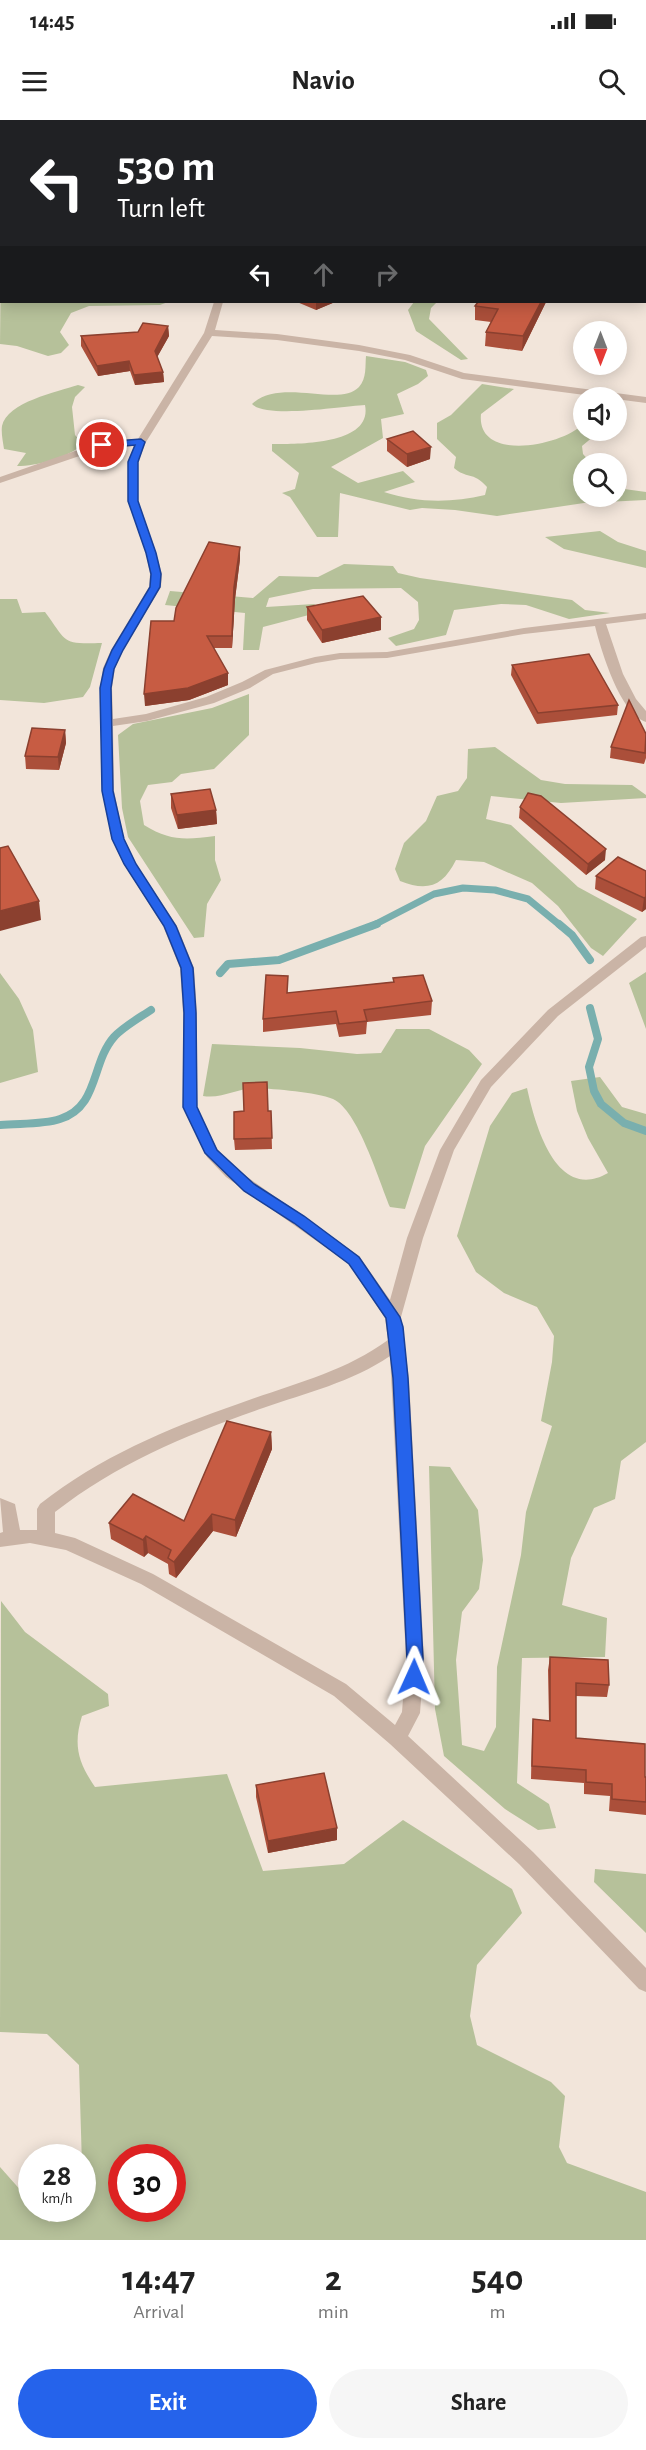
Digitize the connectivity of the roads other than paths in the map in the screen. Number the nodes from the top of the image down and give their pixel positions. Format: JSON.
{"nodes":[{"id":1,"x":218,"y":303,"type":"edge"},
{"id":2,"x":209,"y":333,"type":"junction"},
{"id":3,"x":646,"y":400,"type":"edge"},
{"id":4,"x":141,"y":442,"type":"junction"},
{"id":5,"x":0,"y":480,"type":"edge"},
{"id":6,"x":646,"y":616,"type":"edge"},
{"id":7,"x":600,"y":623,"type":"junction"},
{"id":8,"x":646,"y":718,"type":"edge"},
{"id":9,"x":107,"y":723,"type":"junction"},
{"id":10,"x":646,"y":940,"type":"edge"},
{"id":11,"x":393,"y":1317,"type":"junction"},
{"id":12,"x":397,"y":1342,"type":"junction"},
{"id":13,"x":0,"y":1505,"type":"edge"},
{"id":14,"x":46,"y":1538,"type":"junction"},
{"id":15,"x":6,"y":1539,"type":"edge"},
{"id":16,"x":397,"y":1737,"type":"junction"},
{"id":17,"x":646,"y":1982,"type":"edge"}],
"edges":[{"from":1,"to":2,"type":"street"},
{"from":2,"to":3,"type":"street"},
{"from":2,"to":4,"type":"street"},
{"from":4,"to":5,"type":"street"},
{"from":4,"to":9,"type":"street"},
{"from":6,"to":7,"type":"street"},
{"from":7,"to":8,"type":"street"},
{"from":7,"to":9,"type":"street"},
{"from":9,"to":11,"type":"street"},
{"from":10,"to":11,"type":"street"},
{"from":11,"to":12,"type":"street"},
{"from":12,"to":14,"type":"street"},
{"from":12,"to":16,"type":"street"},
{"from":13,"to":15,"type":"street"},
{"from":14,"to":15,"type":"street"},
{"from":14,"to":16,"type":"street"},
{"from":16,"to":17,"type":"street"}]}
